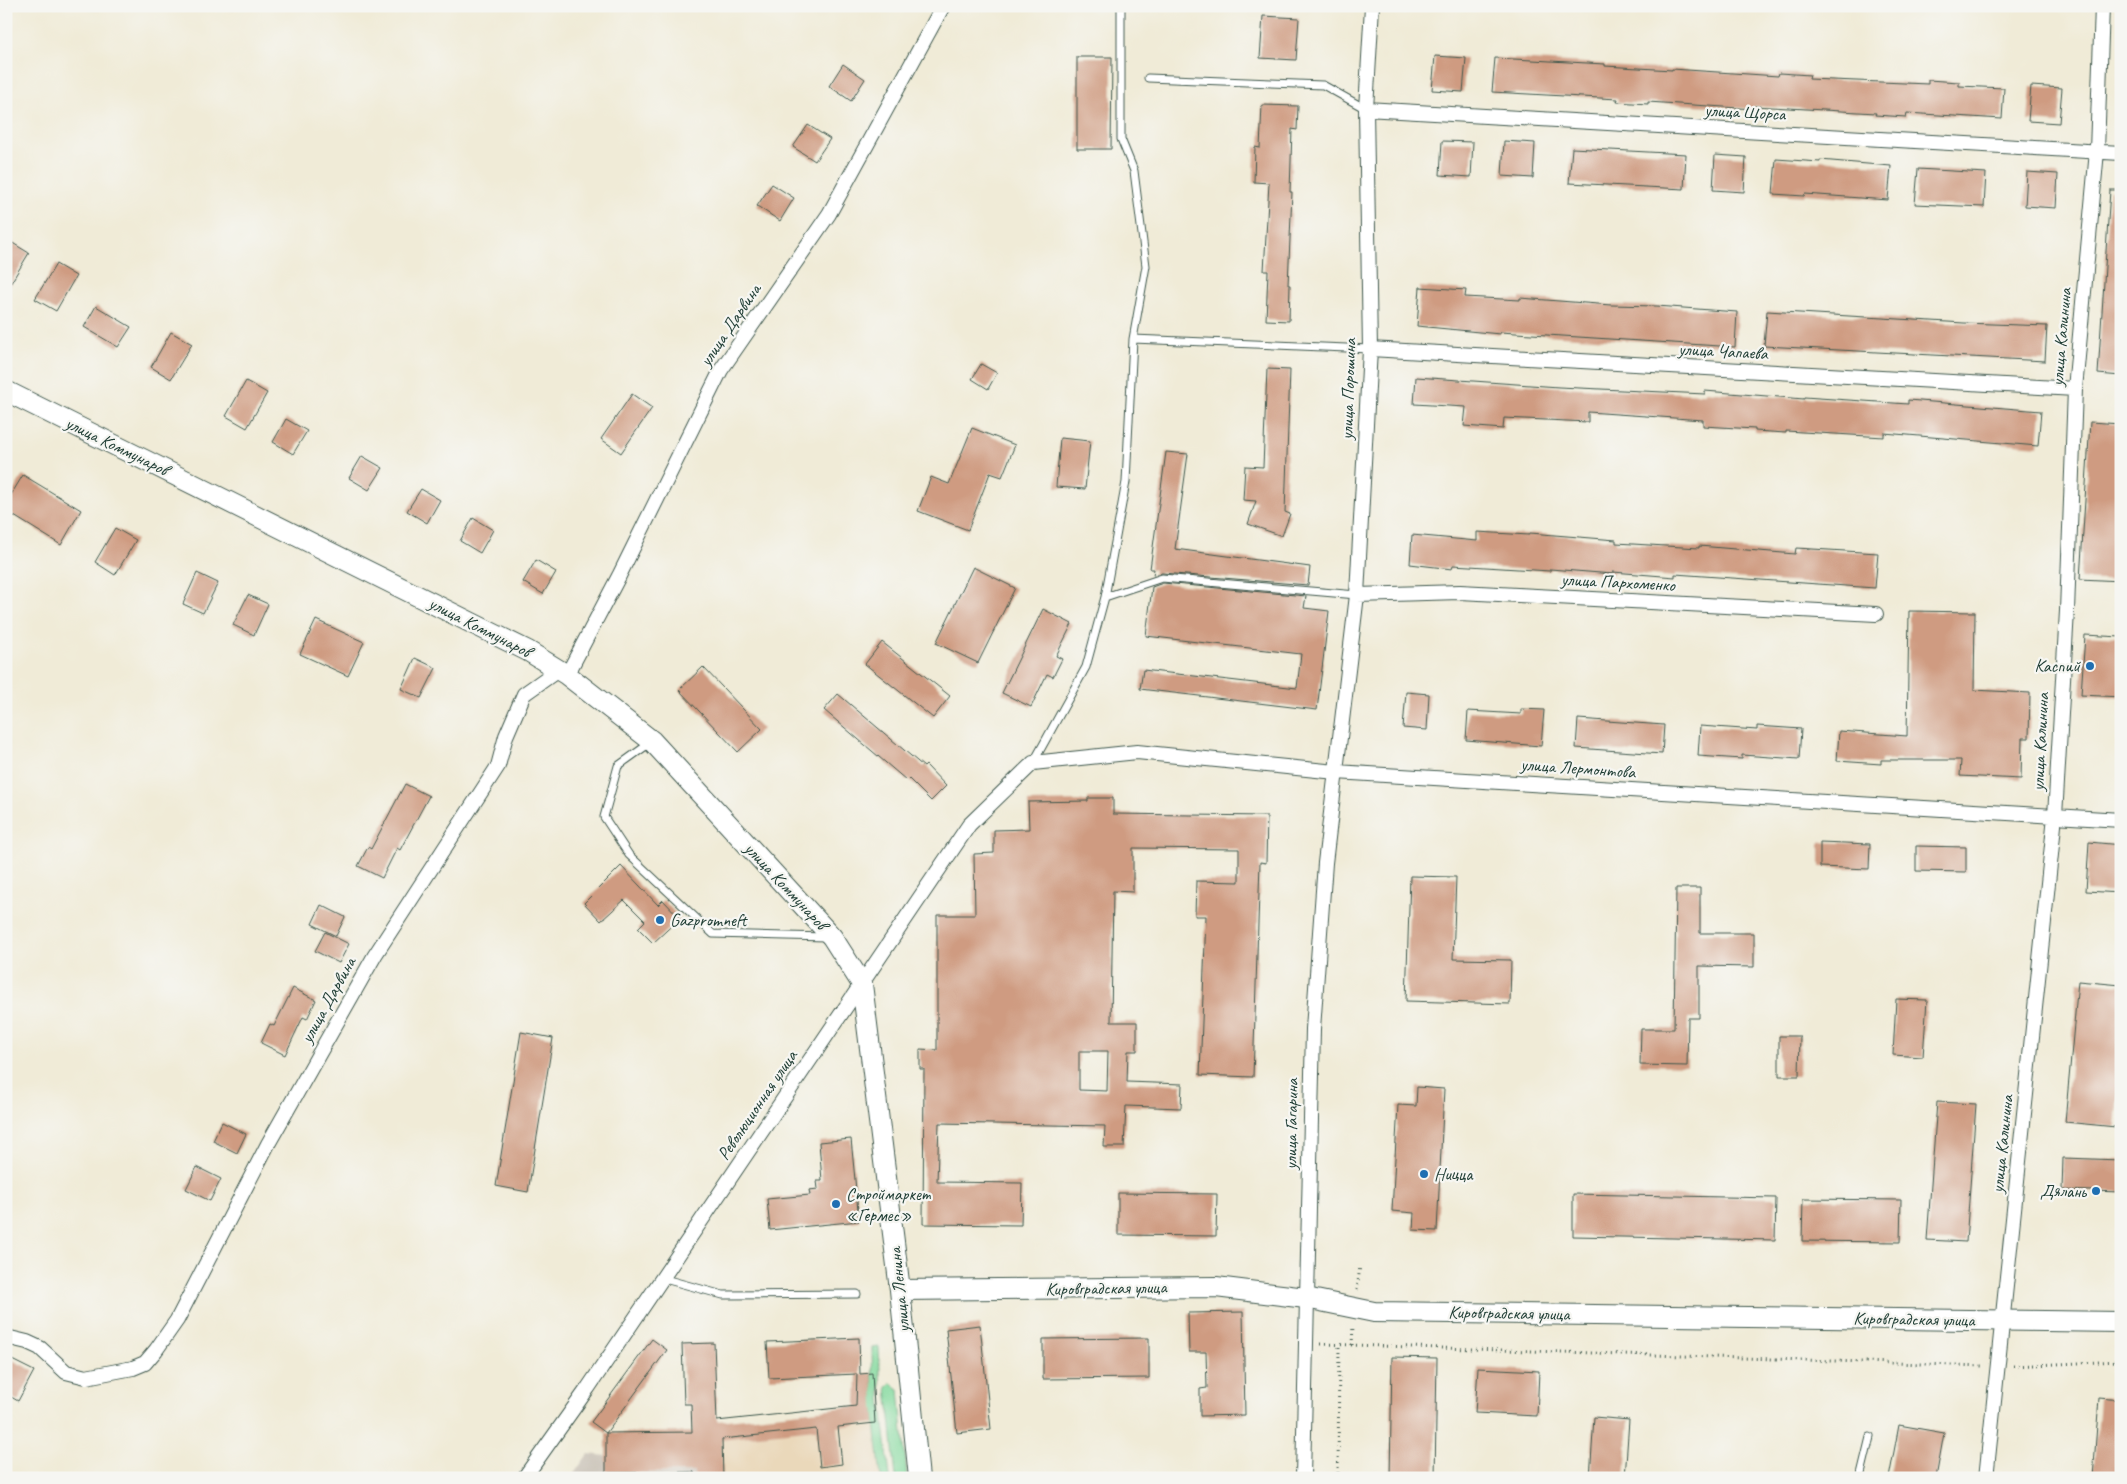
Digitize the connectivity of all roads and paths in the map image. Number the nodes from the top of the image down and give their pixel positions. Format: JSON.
{"nodes":[{"id":1,"x":943,"y":6,"type":"edge"},
{"id":2,"x":1121,"y":6,"type":"edge"},
{"id":3,"x":1372,"y":6,"type":"edge"},
{"id":4,"x":2102,"y":6,"type":"edge"},
{"id":5,"x":1148,"y":78,"type":"dead end"},
{"id":6,"x":1366,"y":109,"type":"junction"},
{"id":7,"x":2097,"y":151,"type":"junction"},
{"id":8,"x":2121,"y":153,"type":"edge"},
{"id":9,"x":1133,"y":339,"type":"junction"},
{"id":10,"x":1370,"y":349,"type":"junction"},
{"id":11,"x":2075,"y":390,"type":"junction"},
{"id":12,"x":6,"y":391,"type":"edge"},
{"id":13,"x":1357,"y":595,"type":"junction"},
{"id":14,"x":1105,"y":597,"type":"junction"},
{"id":15,"x":1876,"y":614,"type":"dead end"},
{"id":16,"x":562,"y":672,"type":"junction"},
{"id":17,"x":652,"y":741,"type":"junction"},
{"id":18,"x":1033,"y":763,"type":"junction"},
{"id":19,"x":1336,"y":772,"type":"junction"},
{"id":20,"x":2055,"y":816,"type":"junction"},
{"id":21,"x":2121,"y":820,"type":"edge"},
{"id":22,"x":832,"y":937,"type":"junction"},
{"id":23,"x":862,"y":984,"type":"junction"},
{"id":24,"x":661,"y":1278,"type":"junction"},
{"id":25,"x":900,"y":1290,"type":"junction"},
{"id":26,"x":857,"y":1294,"type":"dead end"},
{"id":27,"x":1306,"y":1298,"type":"junction"},
{"id":28,"x":2002,"y":1320,"type":"junction"},
{"id":29,"x":2121,"y":1322,"type":"edge"},
{"id":30,"x":6,"y":1336,"type":"edge"},
{"id":31,"x":1305,"y":1343,"type":"junction"},
{"id":32,"x":1340,"y":1344,"type":"junction"},
{"id":33,"x":2121,"y":1361,"type":"edge"},
{"id":34,"x":1998,"y":1366,"type":"junction"},
{"id":35,"x":1870,"y":1437,"type":"dead end"},
{"id":36,"x":524,"y":1478,"type":"edge"},
{"id":37,"x":919,"y":1478,"type":"edge"},
{"id":38,"x":1304,"y":1478,"type":"edge"},
{"id":39,"x":1338,"y":1478,"type":"edge"},
{"id":40,"x":1860,"y":1478,"type":"edge"},
{"id":41,"x":1986,"y":1478,"type":"edge"}],
"edges":[{"from":1,"to":16,"type":"street","name":"улица Дарвина"},
{"from":2,"to":9,"type":"lane"},
{"from":3,"to":6,"type":"street","name":"улица Порошина"},
{"from":4,"to":7,"type":"street","name":"улица Калинина"},
{"from":5,"to":6,"type":"lane"},
{"from":6,"to":7,"type":"street","name":"улица Щорса"},
{"from":6,"to":10,"type":"street","name":"улица Порошина"},
{"from":7,"to":8,"type":"street","name":"улица Щорса"},
{"from":7,"to":11,"type":"street","name":"улица Калинина"},
{"from":9,"to":10,"type":"lane"},
{"from":9,"to":14,"type":"lane"},
{"from":10,"to":11,"type":"street","name":"улица Чапаева"},
{"from":10,"to":13,"type":"street","name":"улица Порошина"},
{"from":11,"to":20,"type":"street","name":"улица Калинина"},
{"from":12,"to":16,"type":"main road","name":"улица Коммунаров"},
{"from":13,"to":14,"type":"lane"},
{"from":13,"to":15,"type":"street","name":"улица Пархоменко"},
{"from":13,"to":19,"type":"street","name":"улица Порошина"},
{"from":14,"to":18,"type":"lane"},
{"from":16,"to":17,"type":"main road","name":"улица Коммунаров"},
{"from":16,"to":30,"type":"street","name":"улица Дарвина"},
{"from":17,"to":22,"type":"main road","name":"улица Коммунаров"},
{"from":17,"to":22,"type":"lane"},
{"from":18,"to":19,"type":"street","name":"улица Лермонтова"},
{"from":18,"to":23,"type":"street","name":"Революционная улица"},
{"from":19,"to":20,"type":"street","name":"улица Лермонтова"},
{"from":19,"to":27,"type":"street","name":"улица Гагарина"},
{"from":20,"to":21,"type":"street","name":"улица Лермонтова"},
{"from":20,"to":28,"type":"street","name":"улица Калинина"},
{"from":22,"to":23,"type":"main road","name":"улица Коммунаров"},
{"from":23,"to":24,"type":"street","name":"Революционная улица"},
{"from":23,"to":25,"type":"main road","name":"улица Ленина"},
{"from":24,"to":26,"type":"lane"},
{"from":24,"to":36,"type":"street","name":"Революционная улица"},
{"from":25,"to":27,"type":"main road","name":"Кировградская улица"},
{"from":25,"to":37,"type":"main road","name":"улица Ленина"},
{"from":27,"to":28,"type":"main road","name":"Кировградская улица"},
{"from":27,"to":31,"type":"street","name":"улица Гагарина"},
{"from":28,"to":29,"type":"main road","name":"Кировградская улица"},
{"from":28,"to":34,"type":"street","name":"улица Калинина"},
{"from":31,"to":32,"type":"path"},
{"from":31,"to":38,"type":"street","name":"улица Гагарина"},
{"from":32,"to":34,"type":"path"},
{"from":32,"to":39,"type":"path"},
{"from":33,"to":34,"type":"path"},
{"from":34,"to":41,"type":"street","name":"улица Калинина"},
{"from":35,"to":40,"type":"lane"}]}
